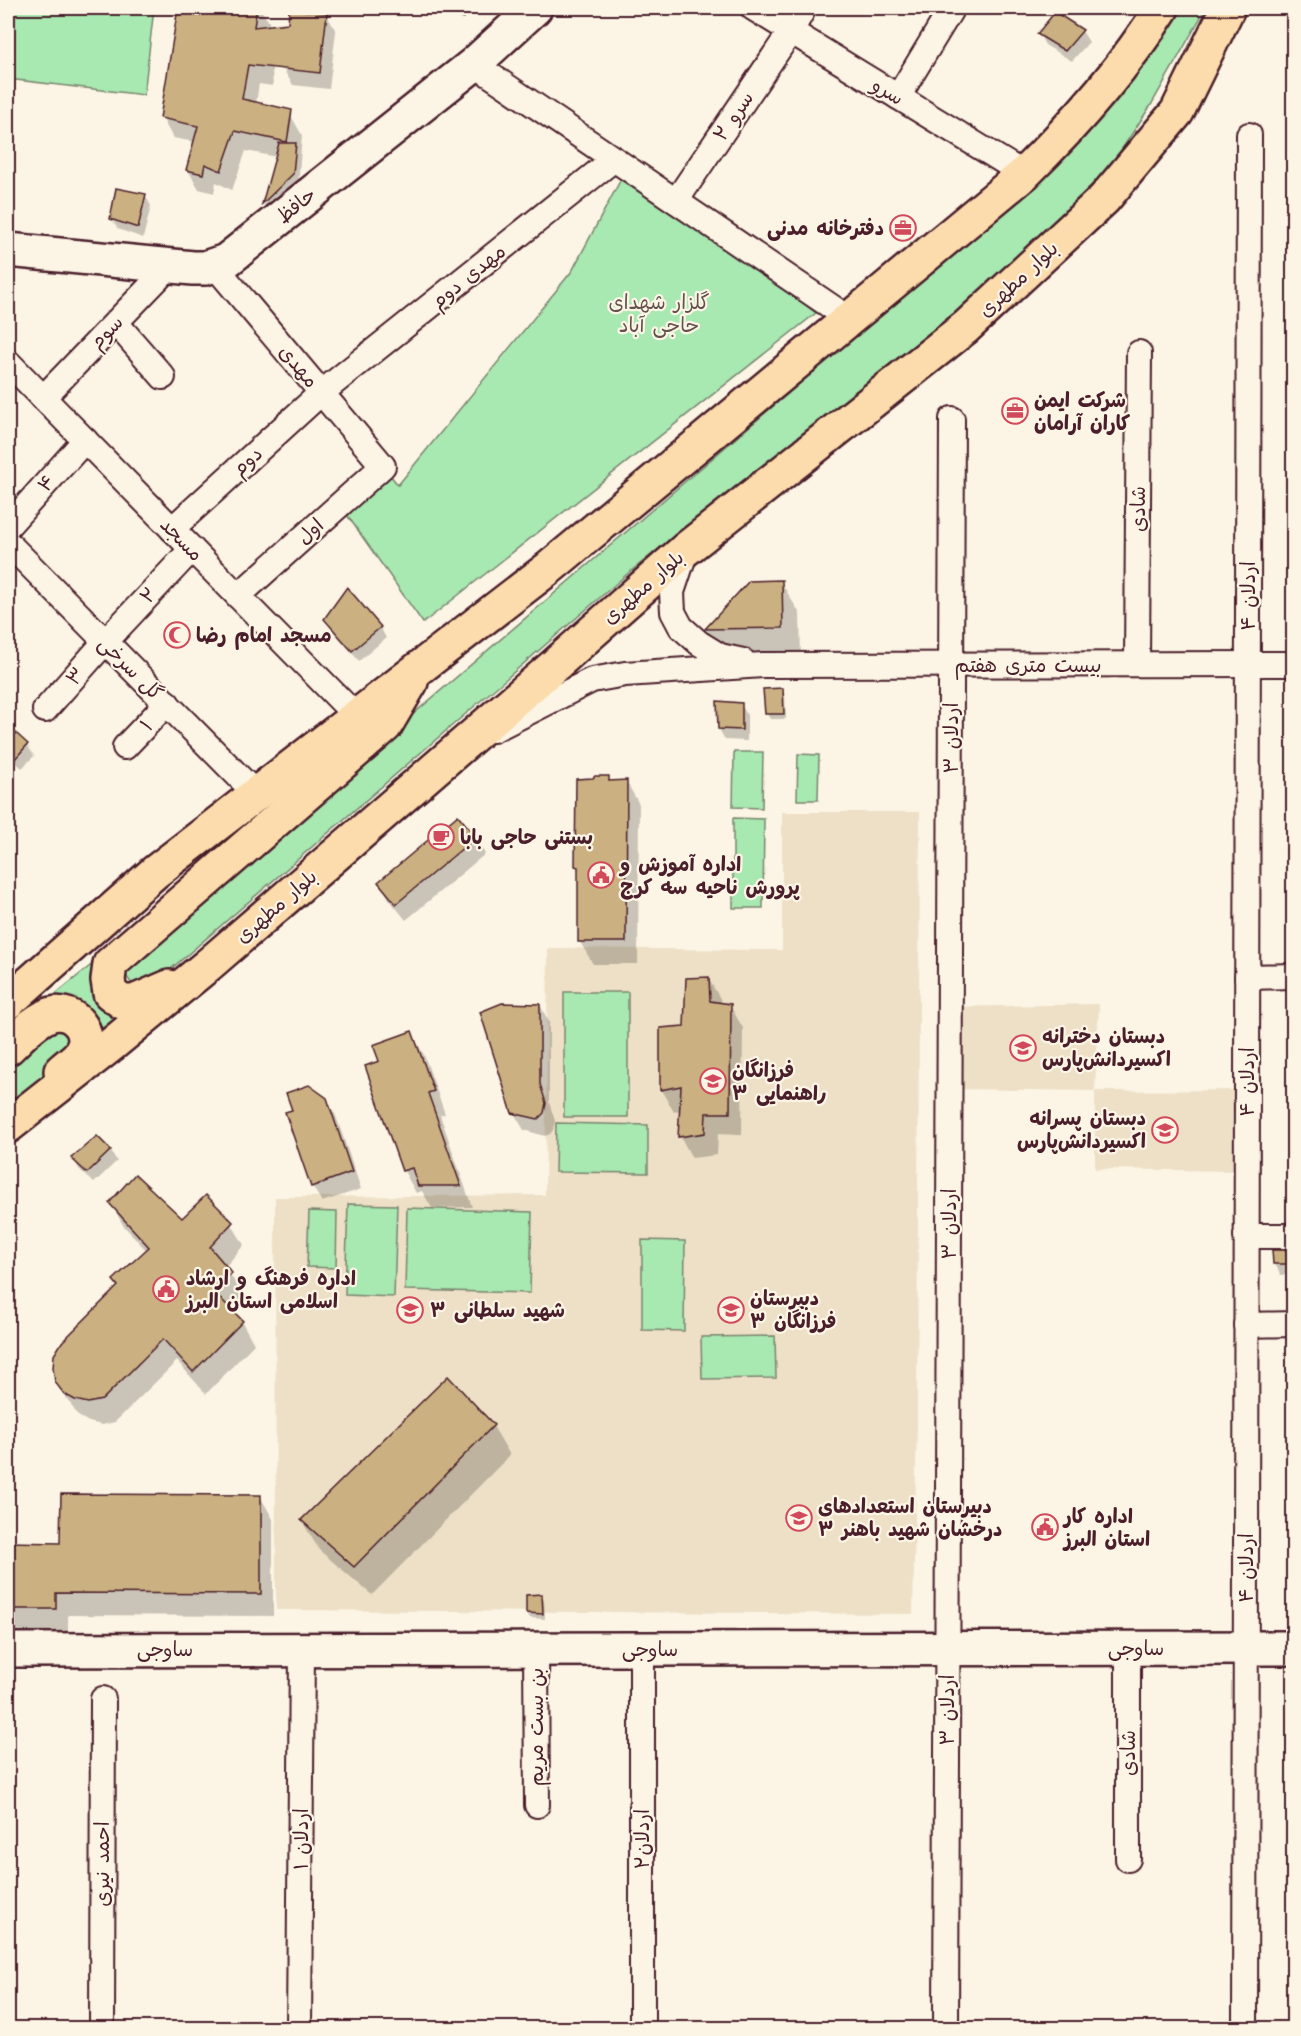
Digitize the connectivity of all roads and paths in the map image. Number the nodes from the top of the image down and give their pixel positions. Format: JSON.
{"nodes":[{"id":1,"x":535,"y":8,"type":"edge"},
{"id":2,"x":753,"y":8,"type":"edge"},
{"id":3,"x":804,"y":8,"type":"edge"},
{"id":4,"x":952,"y":8,"type":"edge"},
{"id":5,"x":1162,"y":8,"type":"edge"},
{"id":6,"x":1228,"y":8,"type":"edge"},
{"id":7,"x":1248,"y":8,"type":"edge"},
{"id":8,"x":791,"y":31,"type":"junction"},
{"id":9,"x":474,"y":64,"type":"junction"},
{"id":10,"x":898,"y":97,"type":"junction"},
{"id":11,"x":1177,"y":112,"type":"junction"},
{"id":12,"x":1249,"y":135,"type":"dead end"},
{"id":13,"x":614,"y":159,"type":"junction"},
{"id":14,"x":1024,"y":174,"type":"junction"},
{"id":15,"x":676,"y":201,"type":"junction"},
{"id":16,"x":8,"y":250,"type":"edge"},
{"id":17,"x":215,"y":266,"type":"junction"},
{"id":18,"x":169,"y":267,"type":"junction"},
{"id":19,"x":848,"y":318,"type":"junction"},
{"id":20,"x":116,"y":323,"type":"junction"},
{"id":21,"x":1139,"y":353,"type":"dead end"},
{"id":22,"x":8,"y":362,"type":"edge"},
{"id":23,"x":163,"y":377,"type":"dead end"},
{"id":24,"x":321,"y":393,"type":"junction"},
{"id":25,"x":43,"y":398,"type":"junction"},
{"id":26,"x":952,"y":418,"type":"dead end"},
{"id":27,"x":85,"y":440,"type":"junction"},
{"id":28,"x":383,"y":466,"type":"joint"},
{"id":29,"x":8,"y":526,"type":"edge"},
{"id":30,"x":172,"y":529,"type":"junction"},
{"id":31,"x":8,"y":543,"type":"edge"},
{"id":32,"x":192,"y":549,"type":"junction"},
{"id":33,"x":687,"y":549,"type":"junction"},
{"id":34,"x":238,"y":597,"type":"junction"},
{"id":35,"x":105,"y":642,"type":"junction"},
{"id":36,"x":1137,"y":664,"type":"junction"},
{"id":37,"x":1248,"y":664,"type":"junction"},
{"id":38,"x":1293,"y":664,"type":"edge"},
{"id":39,"x":763,"y":665,"type":"junction"},
{"id":40,"x":951,"y":665,"type":"junction"},
{"id":41,"x":419,"y":668,"type":"junction"},
{"id":42,"x":167,"y":703,"type":"junction"},
{"id":43,"x":45,"y":710,"type":"dead end"},
{"id":44,"x":357,"y":717,"type":"junction"},
{"id":45,"x":125,"y":747,"type":"dead end"},
{"id":46,"x":460,"y":747,"type":"junction"},
{"id":47,"x":255,"y":793,"type":"junction"},
{"id":48,"x":208,"y":965,"type":"junction"},
{"id":49,"x":1247,"y":976,"type":"junction"},
{"id":50,"x":1293,"y":976,"type":"edge"},
{"id":51,"x":8,"y":1002,"type":"edge"},
{"id":52,"x":8,"y":1048,"type":"edge"},
{"id":53,"x":8,"y":1126,"type":"edge"},
{"id":54,"x":1246,"y":1236,"type":"junction"},
{"id":55,"x":1293,"y":1236,"type":"edge"},
{"id":56,"x":1293,"y":1324,"type":"edge"},
{"id":57,"x":1246,"y":1325,"type":"junction"},
{"id":58,"x":948,"y":1648,"type":"junction"},
{"id":59,"x":1128,"y":1648,"type":"junction"},
{"id":60,"x":1245,"y":1648,"type":"junction"},
{"id":61,"x":1293,"y":1648,"type":"edge"},
{"id":62,"x":302,"y":1649,"type":"junction"},
{"id":63,"x":536,"y":1649,"type":"junction"},
{"id":64,"x":642,"y":1649,"type":"junction"},
{"id":65,"x":8,"y":1650,"type":"edge"},
{"id":66,"x":103,"y":1699,"type":"dead end"},
{"id":67,"x":537,"y":1805,"type":"dead end"},
{"id":68,"x":1128,"y":1859,"type":"dead end"},
{"id":69,"x":102,"y":2028,"type":"edge"},
{"id":70,"x":299,"y":2028,"type":"edge"},
{"id":71,"x":642,"y":2028,"type":"edge"},
{"id":72,"x":946,"y":2028,"type":"edge"},
{"id":73,"x":1245,"y":2028,"type":"edge"}],
"edges":[{"from":1,"to":9,"type":"street","name":"حافظ"},
{"from":2,"to":8,"type":"street","name":"سرو"},
{"from":3,"to":8,"type":"street","name":"سرو ۲"},
{"from":4,"to":10,"type":"street"},
{"from":5,"to":14,"type":"main road"},
{"from":6,"to":11,"type":"main road","name":"بلوار مطهری"},
{"from":7,"to":11,"type":"main road"},
{"from":8,"to":10,"type":"street","name":"سرو"},
{"from":8,"to":15,"type":"street","name":"سرو ۲"},
{"from":9,"to":13,"type":"street"},
{"from":9,"to":17,"type":"street","name":"حافظ"},
{"from":10,"to":14,"type":"street","name":"سرو"},
{"from":11,"to":33,"type":"main road","name":"بلوار مطهری"},
{"from":12,"to":37,"type":"street","name":"اردلان ۴"},
{"from":13,"to":15,"type":"street"},
{"from":13,"to":24,"type":"street","name":"مهدی دوم"},
{"from":14,"to":19,"type":"main road"},
{"from":15,"to":19,"type":"street"},
{"from":16,"to":18,"type":"street"},
{"from":17,"to":18,"type":"street"},
{"from":17,"to":24,"type":"street","name":"مهدی"},
{"from":18,"to":20,"type":"street","name":"سوم"},
{"from":19,"to":41,"type":"main road"},
{"from":20,"to":23,"type":"street"},
{"from":20,"to":25,"type":"street","name":"سوم"},
{"from":21,"to":36,"type":"street","name":"شادی"},
{"from":22,"to":25,"type":"street","name":"مسجد"},
{"from":24,"to":28,"type":"street","name":"مهدی"},
{"from":24,"to":30,"type":"street","name":"دوم"},
{"from":25,"to":27,"type":"street","name":"مسجد"},
{"from":26,"to":40,"type":"street","name":"اردلان ۳"},
{"from":27,"to":29,"type":"street","name":"۴"},
{"from":27,"to":30,"type":"street","name":"مسجد"},
{"from":28,"to":34,"type":"street","name":"اول"},
{"from":30,"to":32,"type":"street","name":"مسجد"},
{"from":31,"to":35,"type":"street","name":"گل سرخی"},
{"from":32,"to":34,"type":"street","name":"مسجد"},
{"from":32,"to":35,"type":"street","name":"۲"},
{"from":33,"to":39,"type":"street"},
{"from":33,"to":46,"type":"main road","name":"بلوار مطهری"},
{"from":34,"to":44,"type":"street","name":"مسجد"},
{"from":35,"to":42,"type":"street","name":"گل سرخی"},
{"from":35,"to":43,"type":"street","name":"۳"},
{"from":36,"to":37,"type":"street","name":"بیست متری هفتم"},
{"from":36,"to":40,"type":"street","name":"بیست متری هفتم"},
{"from":37,"to":38,"type":"street","name":"بیست متری هفتم"},
{"from":37,"to":49,"type":"street","name":"اردلان ۴"},
{"from":39,"to":40,"type":"street","name":"بیست متری هفتم"},
{"from":39,"to":46,"type":"street"},
{"from":40,"to":58,"type":"street","name":"اردلان ۳"},
{"from":41,"to":44,"type":"main road"},
{"from":41,"to":48,"type":"main road"},
{"from":42,"to":45,"type":"street","name":"۱"},
{"from":42,"to":47,"type":"street","name":"گل سرخی"},
{"from":44,"to":47,"type":"main road"},
{"from":46,"to":48,"type":"main road","name":"بلوار مطهری"},
{"from":47,"to":51,"type":"main road"},
{"from":48,"to":53,"type":"main road","name":"بلوار مطهری"},
{"from":49,"to":50,"type":"street"},
{"from":49,"to":54,"type":"street","name":"اردلان ۴"},
{"from":52,"to":53,"type":"main road"},
{"from":54,"to":55,"type":"street"},
{"from":54,"to":57,"type":"street","name":"اردلان ۴"},
{"from":56,"to":57,"type":"street"},
{"from":57,"to":60,"type":"street","name":"اردلان ۴"},
{"from":58,"to":59,"type":"street","name":"ساوجی"},
{"from":58,"to":64,"type":"street","name":"ساوجی"},
{"from":58,"to":72,"type":"street","name":"اردلان ۳"},
{"from":59,"to":60,"type":"street","name":"ساوجی"},
{"from":59,"to":68,"type":"street","name":"شادی"},
{"from":60,"to":61,"type":"street","name":"ساوجی"},
{"from":60,"to":73,"type":"street","name":"اردلان ۴"},
{"from":62,"to":63,"type":"street","name":"ساوجی"},
{"from":62,"to":65,"type":"street","name":"ساوجی"},
{"from":62,"to":70,"type":"street","name":"اردلان ۱"},
{"from":63,"to":64,"type":"street","name":"ساوجی"},
{"from":63,"to":67,"type":"street","name":"بن بست مریم"},
{"from":64,"to":71,"type":"street","name":"اردلان۲"},
{"from":66,"to":69,"type":"street","name":"احمد نیری"}]}
